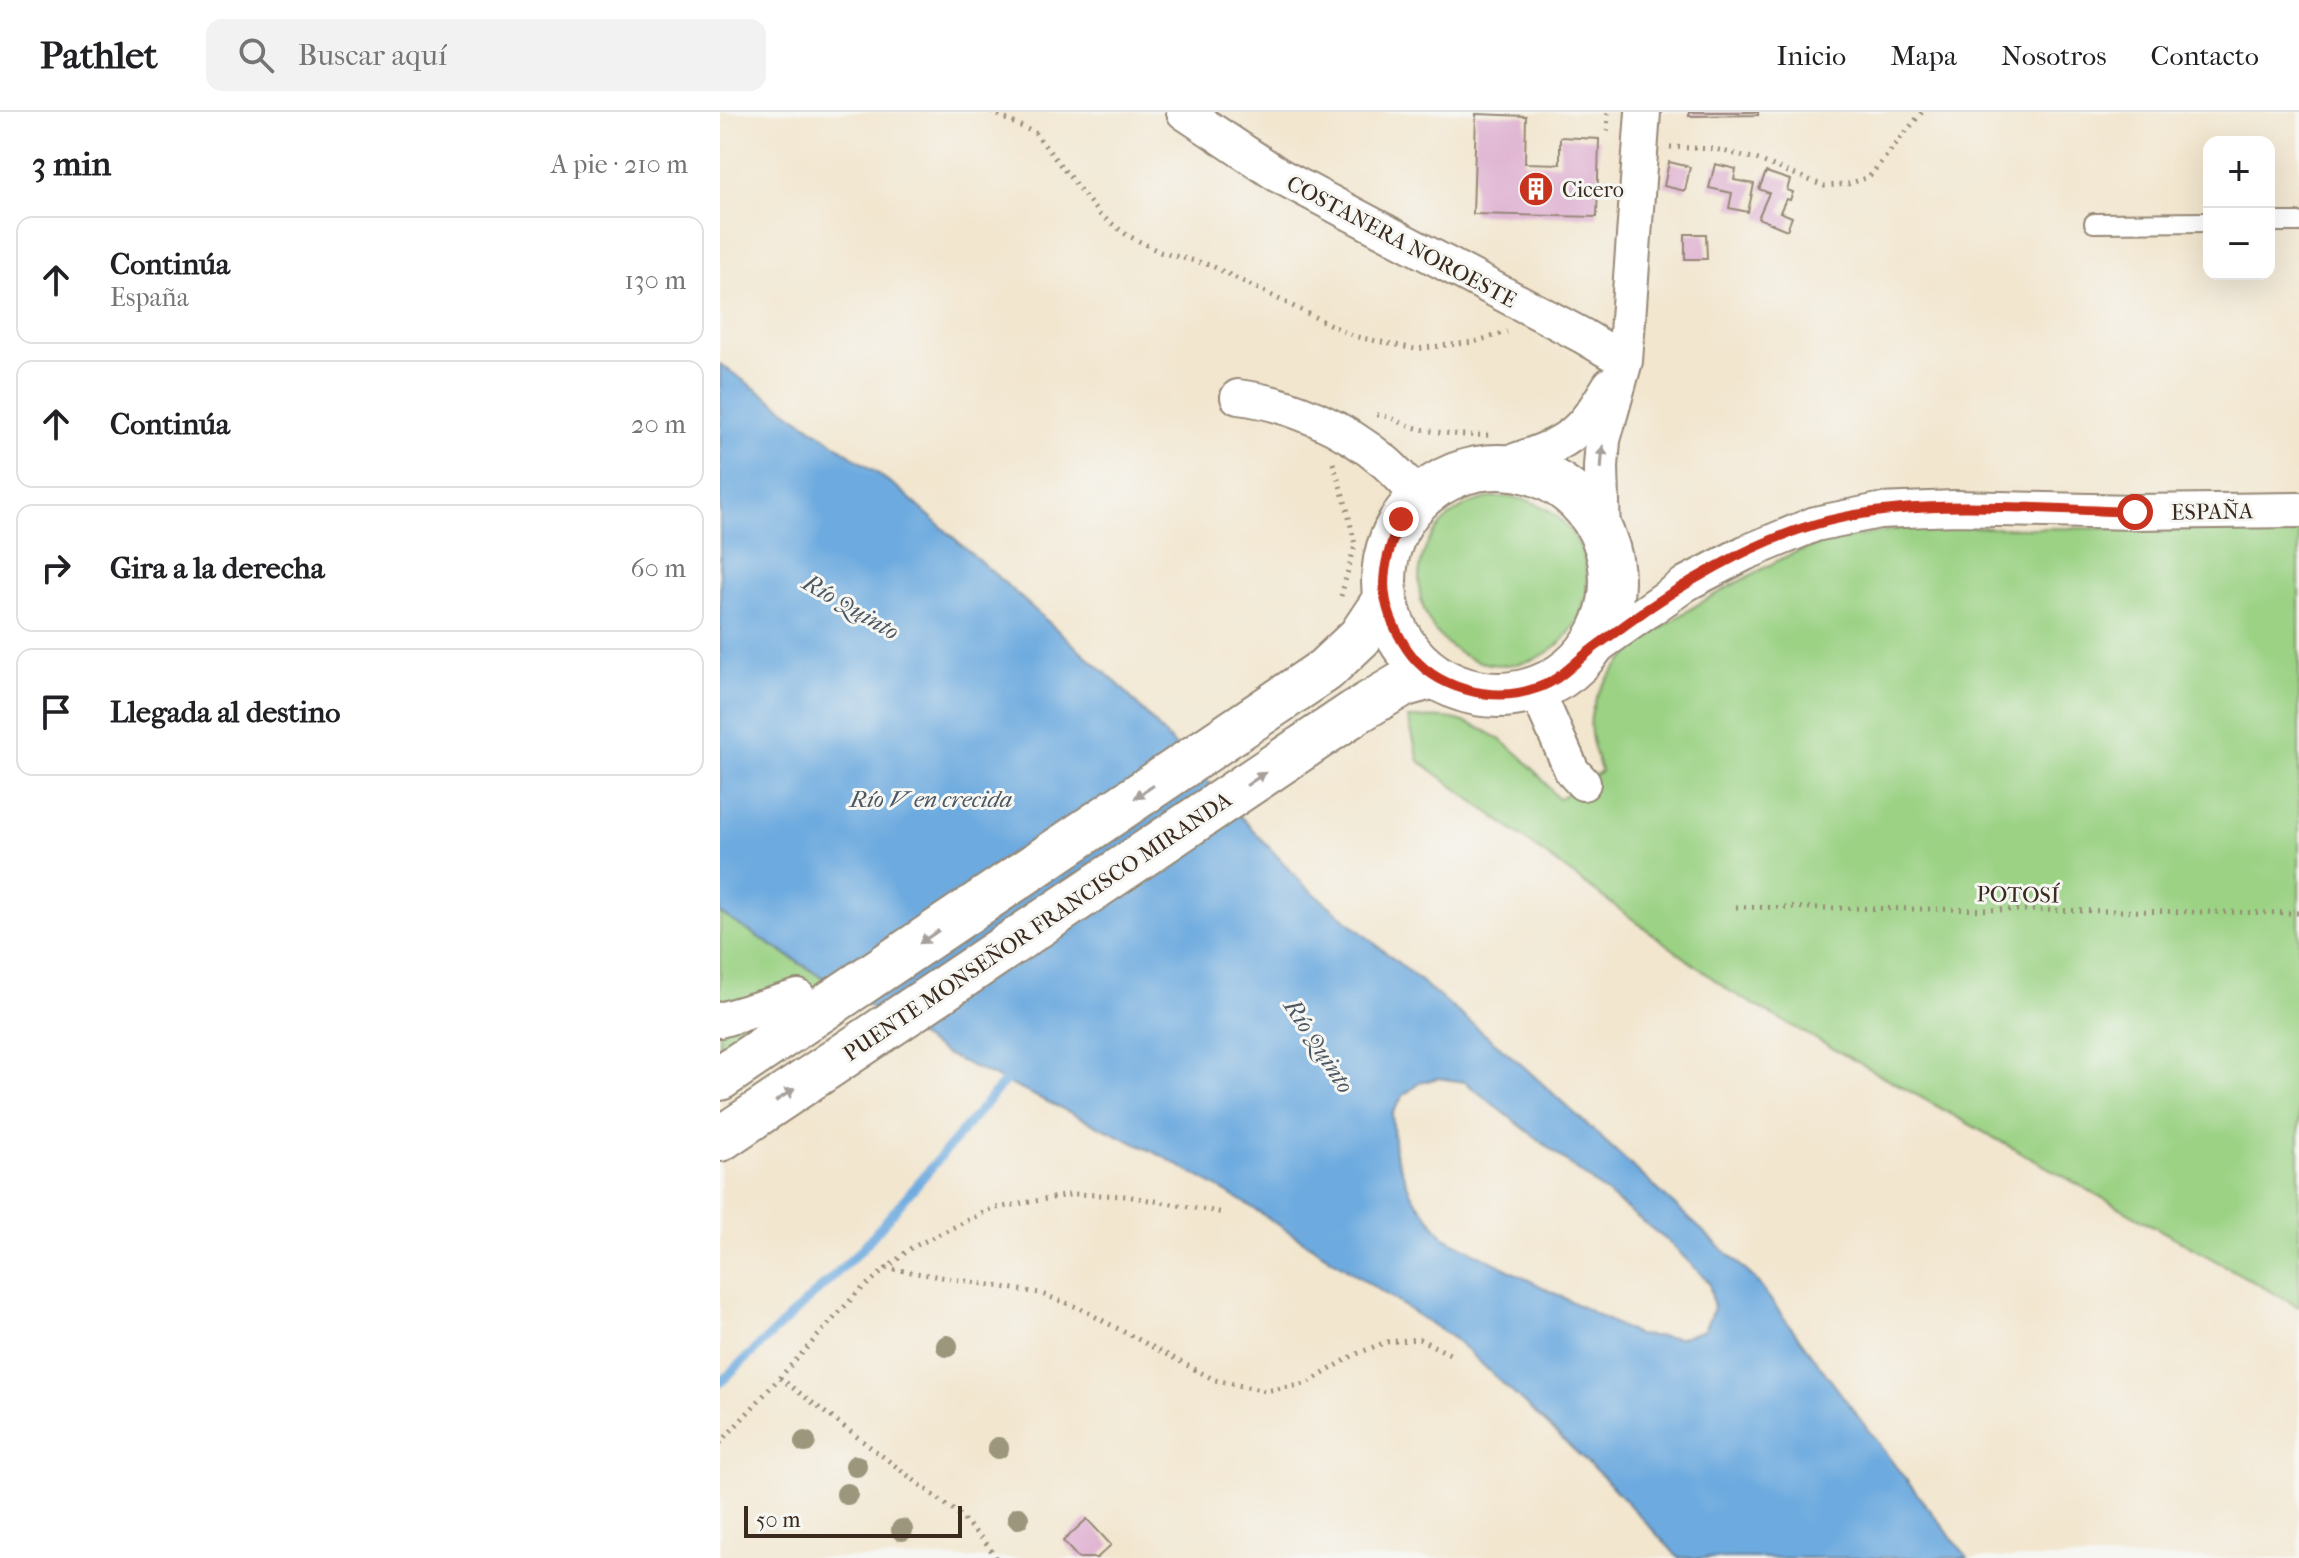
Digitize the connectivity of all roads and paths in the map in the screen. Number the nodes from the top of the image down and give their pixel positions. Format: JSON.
{"nodes":[{"id":1,"x":991,"y":112,"type":"edge"},
{"id":2,"x":1184,"y":112,"type":"edge"},
{"id":3,"x":1608,"y":112,"type":"edge"},
{"id":4,"x":1922,"y":112,"type":"edge"},
{"id":5,"x":1642,"y":129,"type":"edge"},
{"id":6,"x":1607,"y":144,"type":"dead end"},
{"id":7,"x":2203,"y":222,"type":"edge"},
{"id":8,"x":2275,"y":222,"type":"edge"},
{"id":9,"x":2299,"y":222,"type":"edge"},
{"id":10,"x":2094,"y":223,"type":"dead end"},
{"id":11,"x":1550,"y":319,"type":"junction"},
{"id":12,"x":1625,"y":361,"type":"junction"},
{"id":13,"x":1238,"y":397,"type":"dead end"},
{"id":14,"x":1344,"y":434,"type":"junction"},
{"id":15,"x":1496,"y":451,"type":"junction"},
{"id":16,"x":1421,"y":498,"type":"junction"},
{"id":17,"x":2299,"y":510,"type":"edge"},
{"id":18,"x":1603,"y":535,"type":"junction"},
{"id":19,"x":1384,"y":601,"type":"junction"},
{"id":20,"x":1338,"y":604,"type":"dead end"},
{"id":21,"x":1586,"y":654,"type":"junction"},
{"id":22,"x":1434,"y":676,"type":"junction"},
{"id":23,"x":1536,"y":689,"type":"junction"},
{"id":24,"x":1583,"y":783,"type":"dead end"},
{"id":25,"x":1736,"y":907,"type":"dead end"},
{"id":26,"x":2299,"y":913,"type":"edge"},
{"id":27,"x":798,"y":997,"type":"dead end"},
{"id":28,"x":720,"y":1020,"type":"edge"},
{"id":29,"x":720,"y":1078,"type":"edge"},
{"id":30,"x":720,"y":1139,"type":"edge"},
{"id":31,"x":1224,"y":1213,"type":"dead end"},
{"id":32,"x":886,"y":1268,"type":"junction"},
{"id":33,"x":1454,"y":1356,"type":"dead end"},
{"id":34,"x":780,"y":1378,"type":"junction"},
{"id":35,"x":720,"y":1443,"type":"edge"},
{"id":36,"x":996,"y":1558,"type":"edge"}],
"edges":[{"from":1,"to":11,"type":"path"},
{"from":2,"to":11,"type":"street","name":"COSTANERA NOROESTE"},
{"from":3,"to":6,"type":"path"},
{"from":4,"to":5,"type":"path"},
{"from":5,"to":12,"type":"street"},
{"from":7,"to":10,"type":"lane"},
{"from":8,"to":9,"type":"lane"},
{"from":11,"to":12,"type":"street","name":"COSTANERA NOROESTE"},
{"from":12,"to":15,"type":"street"},
{"from":18,"to":12,"type":"street","one_way":true},
{"from":13,"to":14,"type":"street"},
{"from":14,"to":15,"type":"path"},
{"from":14,"to":16,"type":"street"},
{"from":14,"to":20,"type":"path"},
{"from":15,"to":16,"type":"street"},
{"from":15,"to":18,"type":"street"},
{"from":16,"to":19,"type":"street"},
{"from":17,"to":21,"type":"street","name":"ESPAÑA"},
{"from":18,"to":21,"type":"street"},
{"from":19,"to":22,"type":"street"},
{"from":19,"to":29,"type":"street","one_way":true},
{"from":21,"to":23,"type":"street"},
{"from":22,"to":23,"type":"street"},
{"from":30,"to":22,"type":"street","name":"PUENTE MONSEÑOR FRANCISCO MIRANDA","one_way":true},
{"from":23,"to":24,"type":"street"},
{"from":25,"to":26,"type":"path","name":"POTOSÍ"},
{"from":27,"to":28,"type":"street"},
{"from":31,"to":32,"type":"path"},
{"from":32,"to":33,"type":"path"},
{"from":32,"to":34,"type":"path"},
{"from":34,"to":35,"type":"path"},
{"from":34,"to":36,"type":"path"}]}
